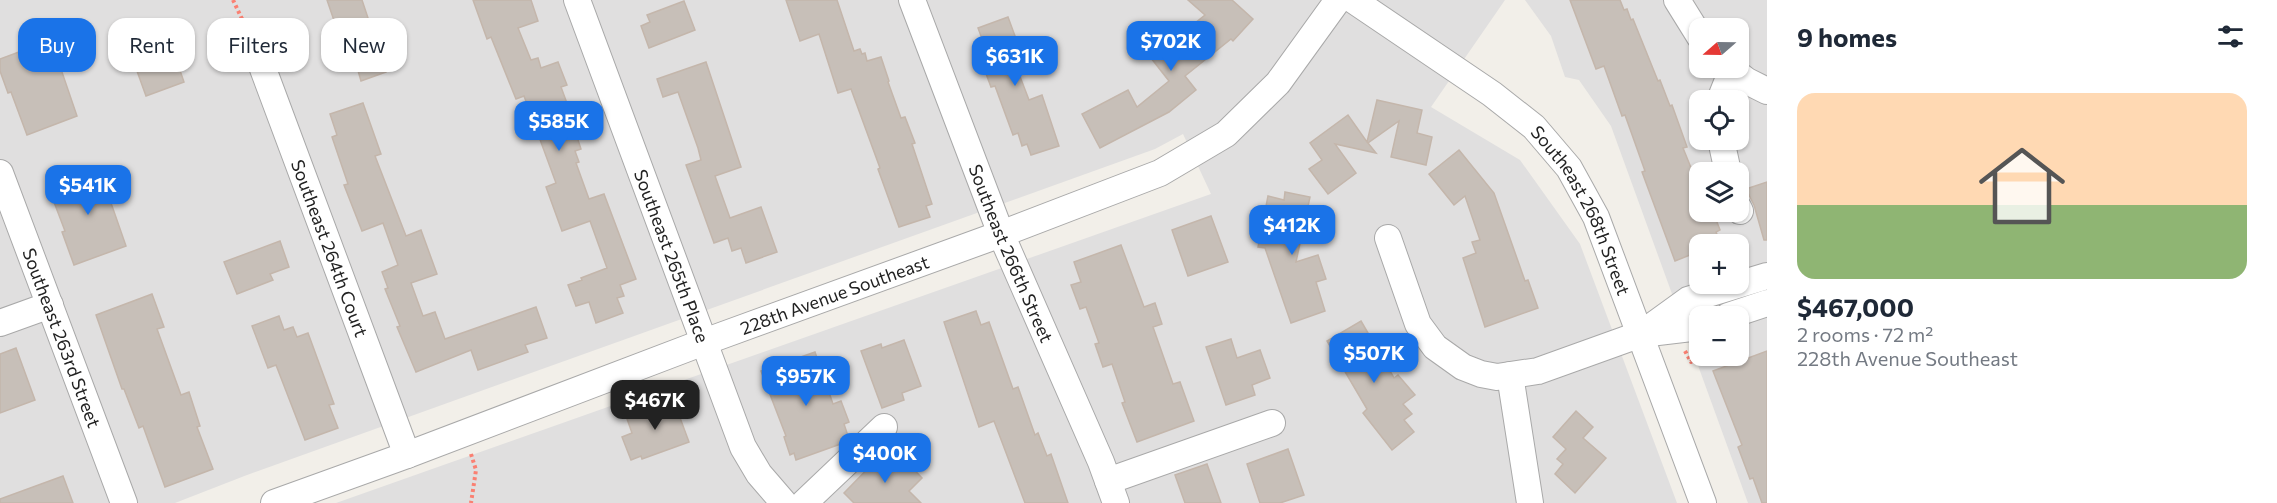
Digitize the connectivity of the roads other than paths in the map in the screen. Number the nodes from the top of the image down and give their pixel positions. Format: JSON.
{"nodes":[{"id":1,"x":577,"y":0,"type":"edge"},
{"id":2,"x":912,"y":0,"type":"edge"},
{"id":3,"x":1338,"y":0,"type":"edge"},
{"id":4,"x":1353,"y":0,"type":"edge"},
{"id":5,"x":1677,"y":0,"type":"edge"},
{"id":6,"x":1689,"y":19,"type":"edge"},
{"id":7,"x":264,"y":72,"type":"edge"},
{"id":8,"x":1743,"y":78,"type":"edge"},
{"id":9,"x":1767,"y":91,"type":"edge"},
{"id":10,"x":0,"y":173,"type":"edge"},
{"id":11,"x":1000,"y":234,"type":"junction"},
{"id":12,"x":1388,"y":238,"type":"dead end"},
{"id":13,"x":1767,"y":276,"type":"edge"},
{"id":14,"x":1767,"y":303,"type":"edge"},
{"id":15,"x":50,"y":305,"type":"junction"},
{"id":16,"x":1749,"y":309,"type":"edge"},
{"id":17,"x":0,"y":323,"type":"edge"},
{"id":18,"x":1689,"y":328,"type":"edge"},
{"id":19,"x":1641,"y":334,"type":"junction"},
{"id":20,"x":704,"y":342,"type":"junction"},
{"id":21,"x":1510,"y":375,"type":"junction"},
{"id":22,"x":1272,"y":423,"type":"dead end"},
{"id":23,"x":884,"y":427,"type":"dead end"},
{"id":24,"x":407,"y":455,"type":"junction"},
{"id":25,"x":1112,"y":492,"type":"edge"},
{"id":26,"x":124,"y":503,"type":"edge"},
{"id":27,"x":274,"y":503,"type":"edge"},
{"id":28,"x":784,"y":503,"type":"edge"},
{"id":29,"x":804,"y":503,"type":"edge"},
{"id":30,"x":1530,"y":503,"type":"edge"},
{"id":31,"x":1703,"y":503,"type":"edge"}],
"edges":[{"from":1,"to":20,"type":"street","name":"Southeast 265th Place"},
{"from":2,"to":11,"type":"street","name":"Southeast 266th Street"},
{"from":3,"to":11,"type":"street","name":"228th Avenue Southeast"},
{"from":4,"to":19,"type":"street","name":"Southeast 268th Street"},
{"from":5,"to":6,"type":"street"},
{"from":7,"to":24,"type":"street","name":"Southeast 264th Court"},
{"from":8,"to":9,"type":"street"},
{"from":10,"to":15,"type":"street","name":"Southeast 263rd Street"},
{"from":11,"to":20,"type":"street","name":"228th Avenue Southeast"},
{"from":11,"to":25,"type":"street","name":"Southeast 266th Street"},
{"from":12,"to":21,"type":"street"},
{"from":13,"to":19,"type":"street"},
{"from":14,"to":16,"type":"street"},
{"from":15,"to":17,"type":"street"},
{"from":15,"to":26,"type":"street","name":"Southeast 263rd Street"},
{"from":18,"to":19,"type":"street"},
{"from":19,"to":21,"type":"street"},
{"from":19,"to":31,"type":"street","name":"Southeast 268th Street"},
{"from":20,"to":24,"type":"street","name":"228th Avenue Southeast"},
{"from":20,"to":28,"type":"street","name":"Southeast 265th Place"},
{"from":21,"to":30,"type":"street"},
{"from":22,"to":25,"type":"street"},
{"from":23,"to":29,"type":"street"},
{"from":24,"to":27,"type":"street","name":"228th Avenue Southeast"}]}
